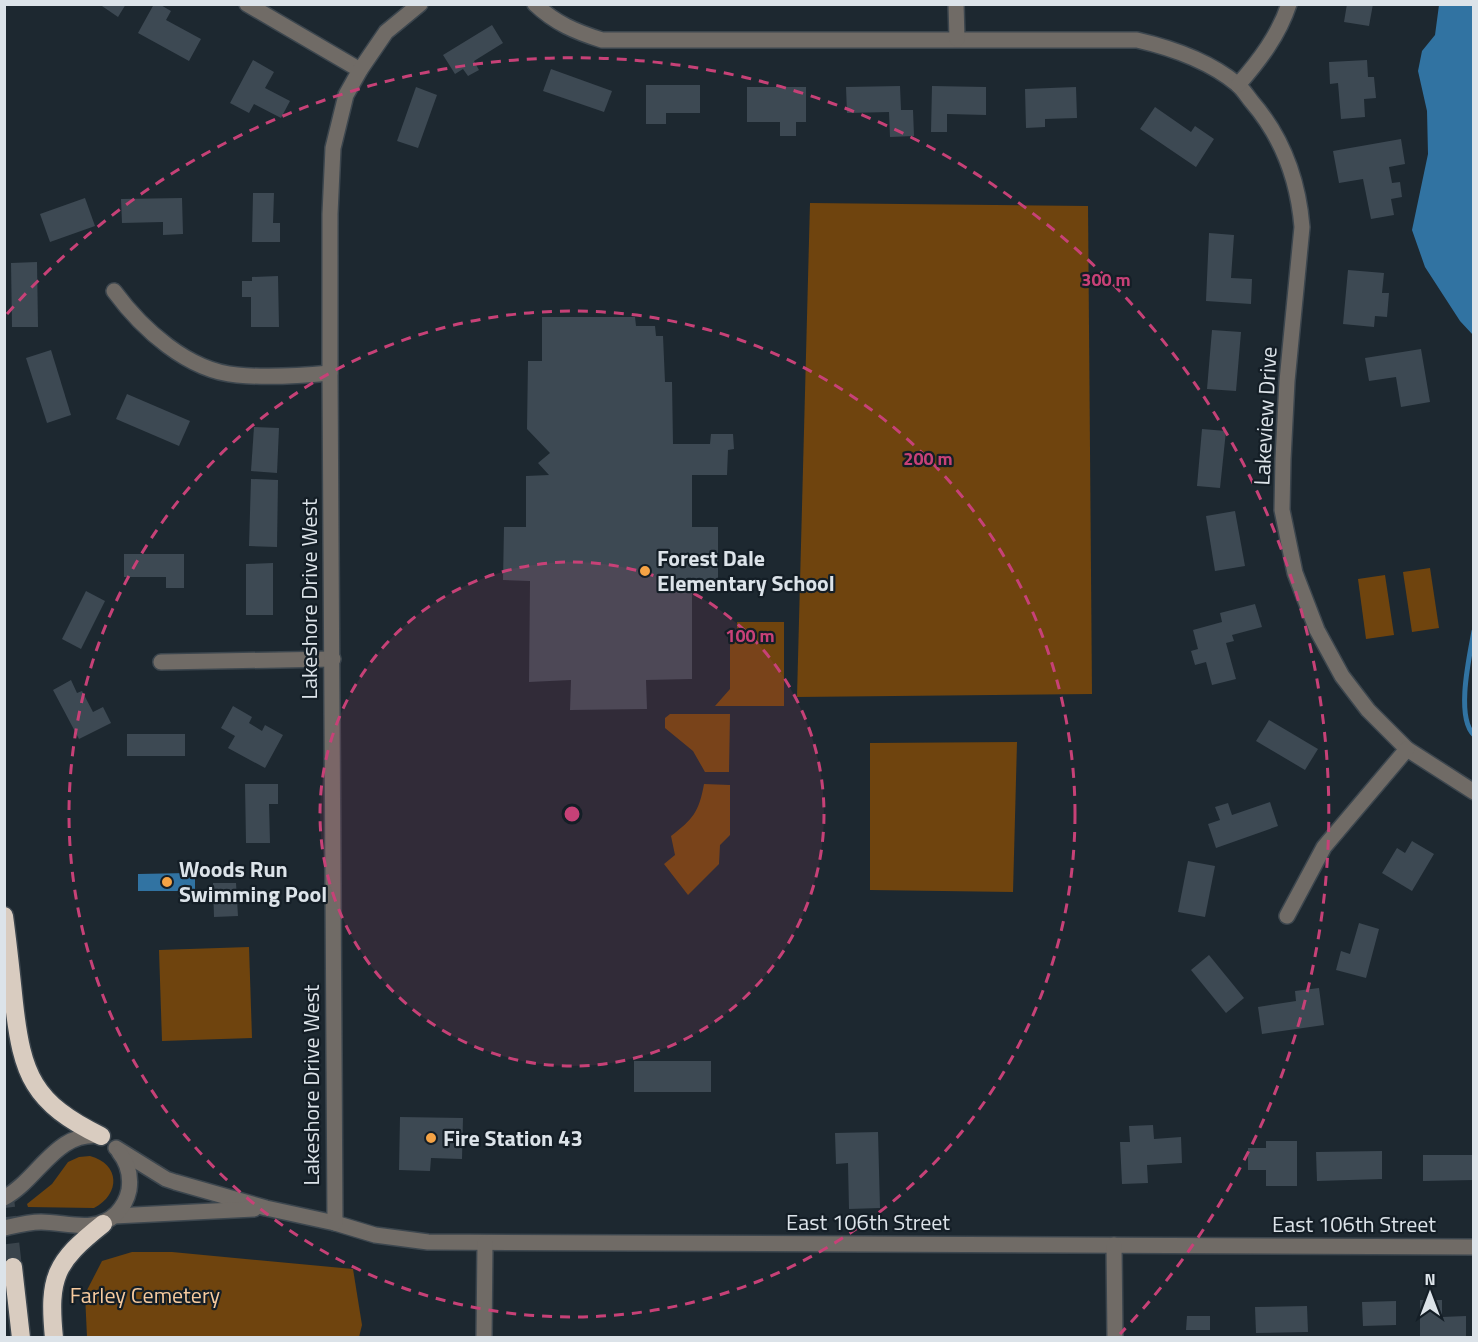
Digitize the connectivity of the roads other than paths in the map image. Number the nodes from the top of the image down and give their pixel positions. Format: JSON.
{"nodes":[{"id":1,"x":247,"y":4,"type":"edge"},
{"id":2,"x":420,"y":4,"type":"edge"},
{"id":3,"x":535,"y":4,"type":"edge"},
{"id":4,"x":956,"y":4,"type":"edge"},
{"id":5,"x":1290,"y":4,"type":"edge"},
{"id":6,"x":957,"y":39,"type":"junction"},
{"id":7,"x":360,"y":70,"type":"junction"},
{"id":8,"x":1238,"y":85,"type":"junction"},
{"id":9,"x":114,"y":291,"type":"dead end"},
{"id":10,"x":330,"y":373,"type":"junction"},
{"id":11,"x":333,"y":659,"type":"junction"},
{"id":12,"x":161,"y":662,"type":"dead end"},
{"id":13,"x":1407,"y":748,"type":"junction"},
{"id":14,"x":1473,"y":792,"type":"edge"},
{"id":15,"x":4,"y":916,"type":"edge"},
{"id":16,"x":1287,"y":916,"type":"dead end"},
{"id":17,"x":101,"y":1136,"type":"junction"},
{"id":18,"x":116,"y":1148,"type":"junction"},
{"id":19,"x":4,"y":1198,"type":"edge"},
{"id":20,"x":266,"y":1208,"type":"junction"},
{"id":21,"x":108,"y":1220,"type":"junction"},
{"id":22,"x":334,"y":1223,"type":"junction"},
{"id":23,"x":4,"y":1228,"type":"edge"},
{"id":24,"x":485,"y":1243,"type":"junction"},
{"id":25,"x":1114,"y":1245,"type":"junction"},
{"id":26,"x":1473,"y":1247,"type":"edge"},
{"id":27,"x":13,"y":1268,"type":"tunnel mouth"},
{"id":28,"x":21,"y":1338,"type":"edge"},
{"id":29,"x":54,"y":1338,"type":"edge"},
{"id":30,"x":484,"y":1338,"type":"edge"},
{"id":31,"x":1114,"y":1338,"type":"edge"}],
"edges":[{"from":1,"to":7,"type":"street"},
{"from":2,"to":7,"type":"street","name":"Lakeshore Drive West"},
{"from":3,"to":6,"type":"street","name":"Lakeview Drive"},
{"from":4,"to":6,"type":"street"},
{"from":5,"to":8,"type":"street"},
{"from":6,"to":8,"type":"street","name":"Lakeview Drive"},
{"from":7,"to":10,"type":"street","name":"Lakeshore Drive West"},
{"from":8,"to":13,"type":"street","name":"Lakeview Drive"},
{"from":9,"to":10,"type":"street"},
{"from":10,"to":11,"type":"street","name":"Lakeshore Drive West"},
{"from":11,"to":12,"type":"street"},
{"from":11,"to":22,"type":"street","name":"Lakeshore Drive West"},
{"from":13,"to":14,"type":"street","name":"Lakeview Drive"},
{"from":13,"to":16,"type":"street"},
{"from":15,"to":17,"type":"highway"},
{"from":17,"to":18,"type":"street","name":"East 106th Street"},
{"from":17,"to":19,"type":"street"},
{"from":18,"to":20,"type":"street","name":"East 106th Street"},
{"from":18,"to":21,"type":"street"},
{"from":20,"to":21,"type":"street","name":"East 106th Street"},
{"from":20,"to":22,"type":"street","name":"East 106th Street"},
{"from":21,"to":23,"type":"street","name":"East 106th Street"},
{"from":21,"to":29,"type":"highway"},
{"from":22,"to":24,"type":"street","name":"East 106th Street"},
{"from":24,"to":25,"type":"street","name":"East 106th Street"},
{"from":24,"to":30,"type":"street"},
{"from":25,"to":26,"type":"street","name":"East 106th Street"},
{"from":25,"to":31,"type":"street"},
{"from":27,"to":28,"type":"highway"}]}
